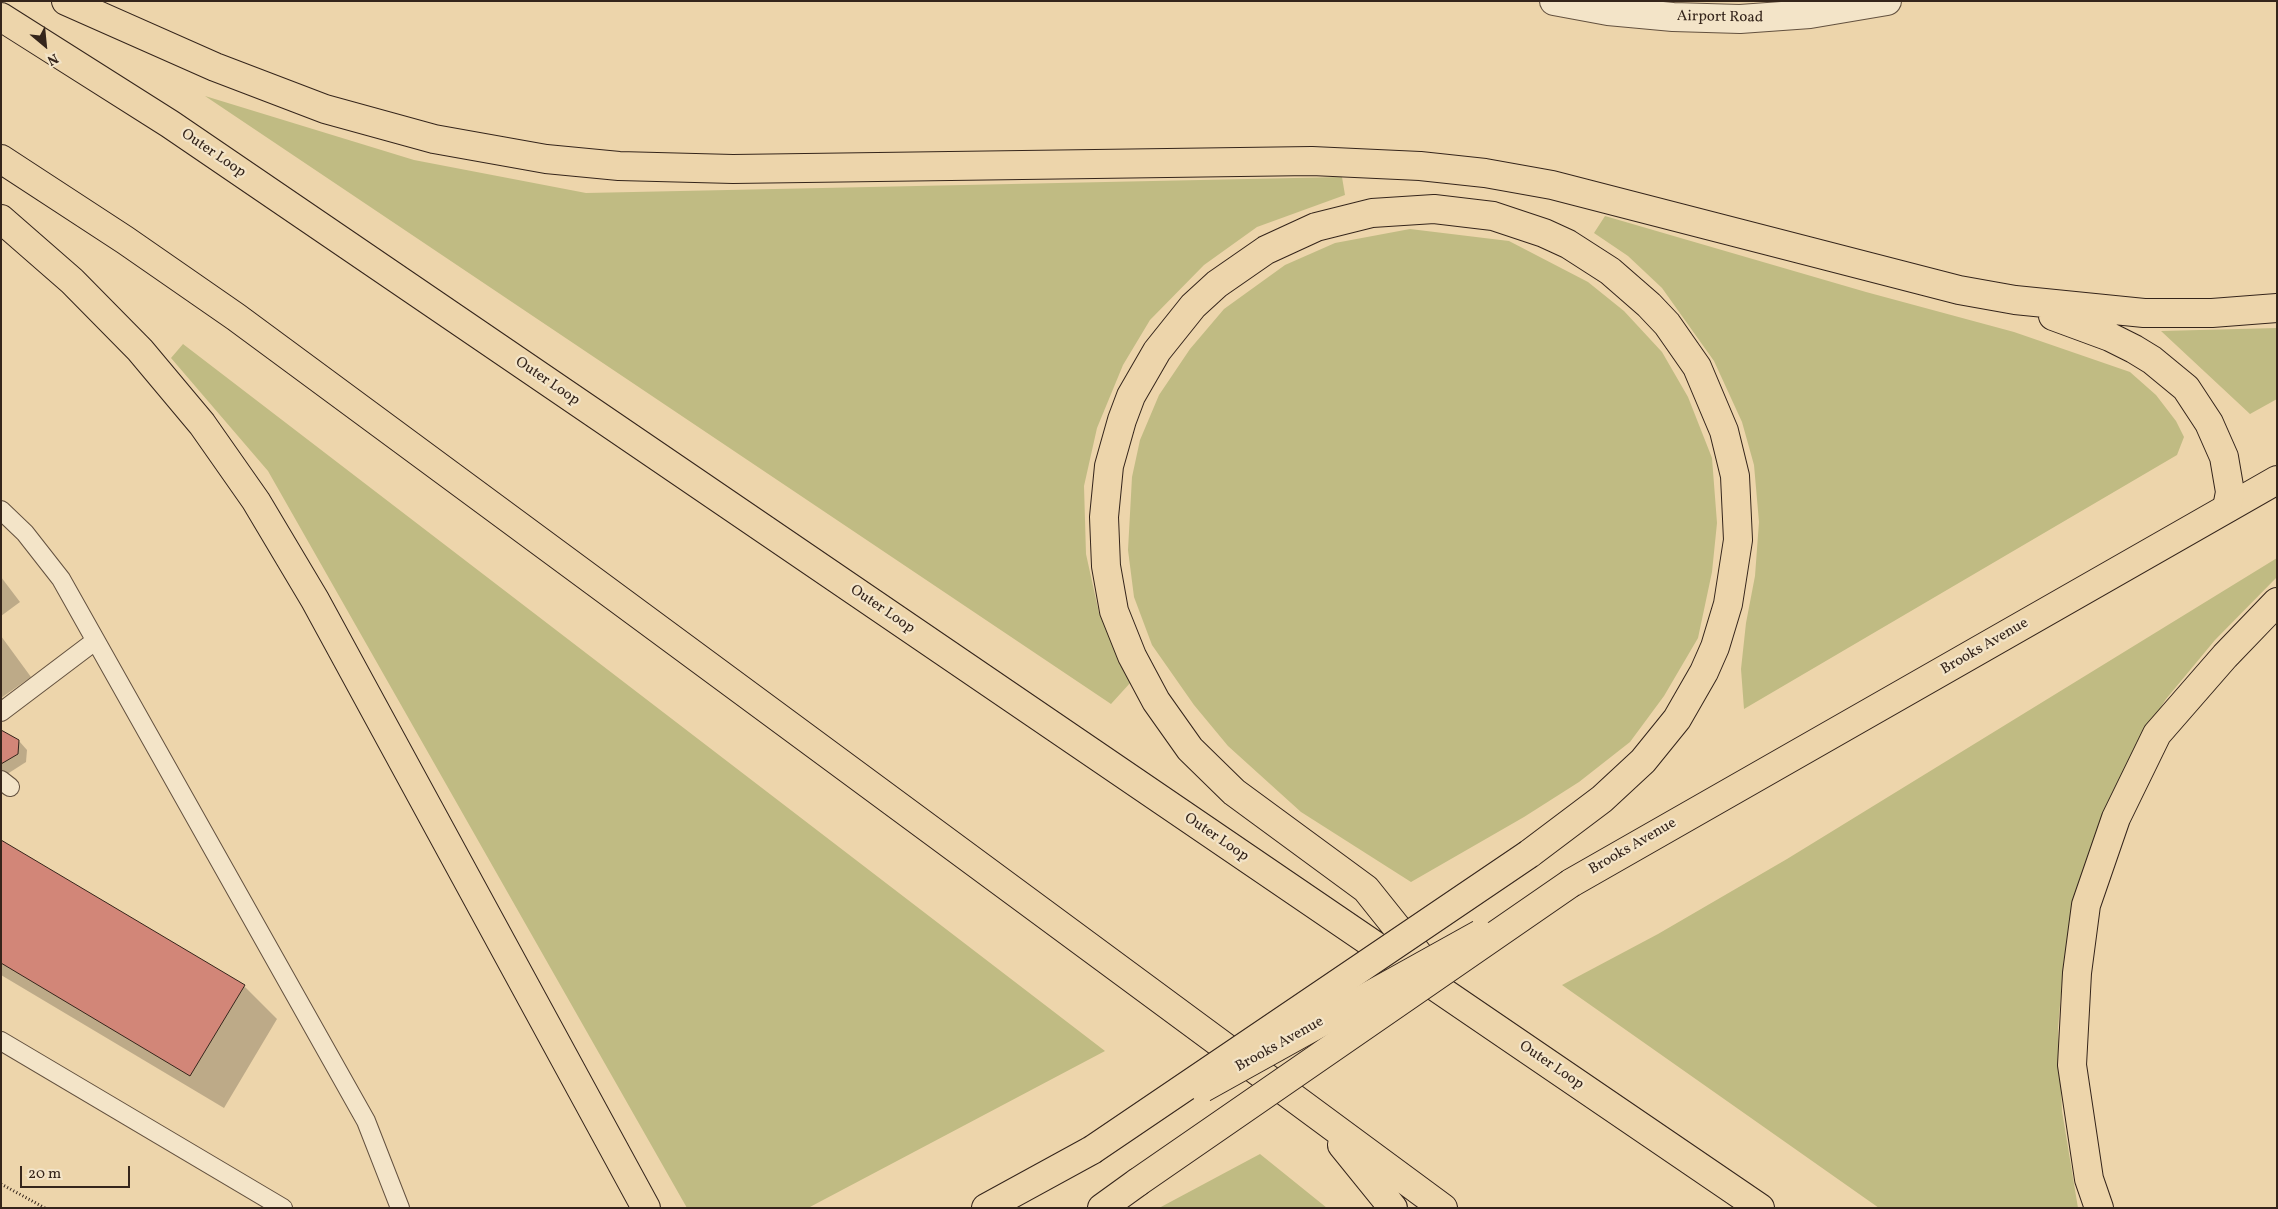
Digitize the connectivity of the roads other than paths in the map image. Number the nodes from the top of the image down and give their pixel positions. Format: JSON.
{"nodes":[{"id":1,"x":66,"y":1,"type":"edge"},
{"id":2,"x":1554,"y":1,"type":"edge"},
{"id":3,"x":1886,"y":1,"type":"edge"},
{"id":4,"x":1,"y":17,"type":"edge"},
{"id":5,"x":1,"y":159,"type":"edge"},
{"id":6,"x":1,"y":219,"type":"edge"},
{"id":7,"x":1959,"y":290,"type":"junction"},
{"id":8,"x":2277,"y":308,"type":"edge"},
{"id":9,"x":2277,"y":480,"type":"edge"},
{"id":10,"x":2227,"y":508,"type":"junction"},
{"id":11,"x":1,"y":510,"type":"edge"},
{"id":12,"x":2277,"y":602,"type":"edge"},
{"id":13,"x":95,"y":641,"type":"junction"},
{"id":14,"x":1,"y":712,"type":"edge"},
{"id":15,"x":1571,"y":883,"type":"junction"},
{"id":16,"x":1456,"y":1002,"type":"junction"},
{"id":17,"x":1,"y":1041,"type":"edge"},
{"id":18,"x":1318,"y":1115,"type":"junction"},
{"id":19,"x":1092,"y":1150,"type":"junction"},
{"id":20,"x":283,"y":1208,"type":"edge"},
{"id":21,"x":400,"y":1208,"type":"edge"},
{"id":22,"x":646,"y":1208,"type":"edge"},
{"id":23,"x":986,"y":1208,"type":"edge"},
{"id":24,"x":1102,"y":1208,"type":"edge"},
{"id":25,"x":1392,"y":1208,"type":"edge"},
{"id":26,"x":1443,"y":1208,"type":"edge"},
{"id":27,"x":1760,"y":1208,"type":"edge"},
{"id":28,"x":2099,"y":1208,"type":"edge"}],
"edges":[{"from":1,"to":7,"type":"main road"},
{"from":2,"to":3,"type":"street","name":"Airport Road"},
{"from":4,"to":16,"type":"main road","name":"Outer Loop"},
{"from":5,"to":18,"type":"main road"},
{"from":6,"to":22,"type":"main road"},
{"from":7,"to":8,"type":"main road"},
{"from":7,"to":10,"type":"main road"},
{"from":9,"to":10,"type":"main road","name":"Brooks Avenue"},
{"from":10,"to":15,"type":"main road","name":"Brooks Avenue"},
{"from":11,"to":13,"type":"lane"},
{"from":12,"to":28,"type":"main road"},
{"from":13,"to":14,"type":"lane"},
{"from":13,"to":21,"type":"lane"},
{"from":15,"to":19,"type":"main road","name":"Brooks Avenue","bridge":true},
{"from":15,"to":24,"type":"main road","bridge":true},
{"from":16,"to":19,"type":"main road","bridge":true},
{"from":16,"to":27,"type":"main road","name":"Outer Loop"},
{"from":17,"to":20,"type":"lane"},
{"from":18,"to":25,"type":"main road"},
{"from":18,"to":26,"type":"main road"},
{"from":19,"to":23,"type":"main road","name":"Brooks Avenue"}]}
